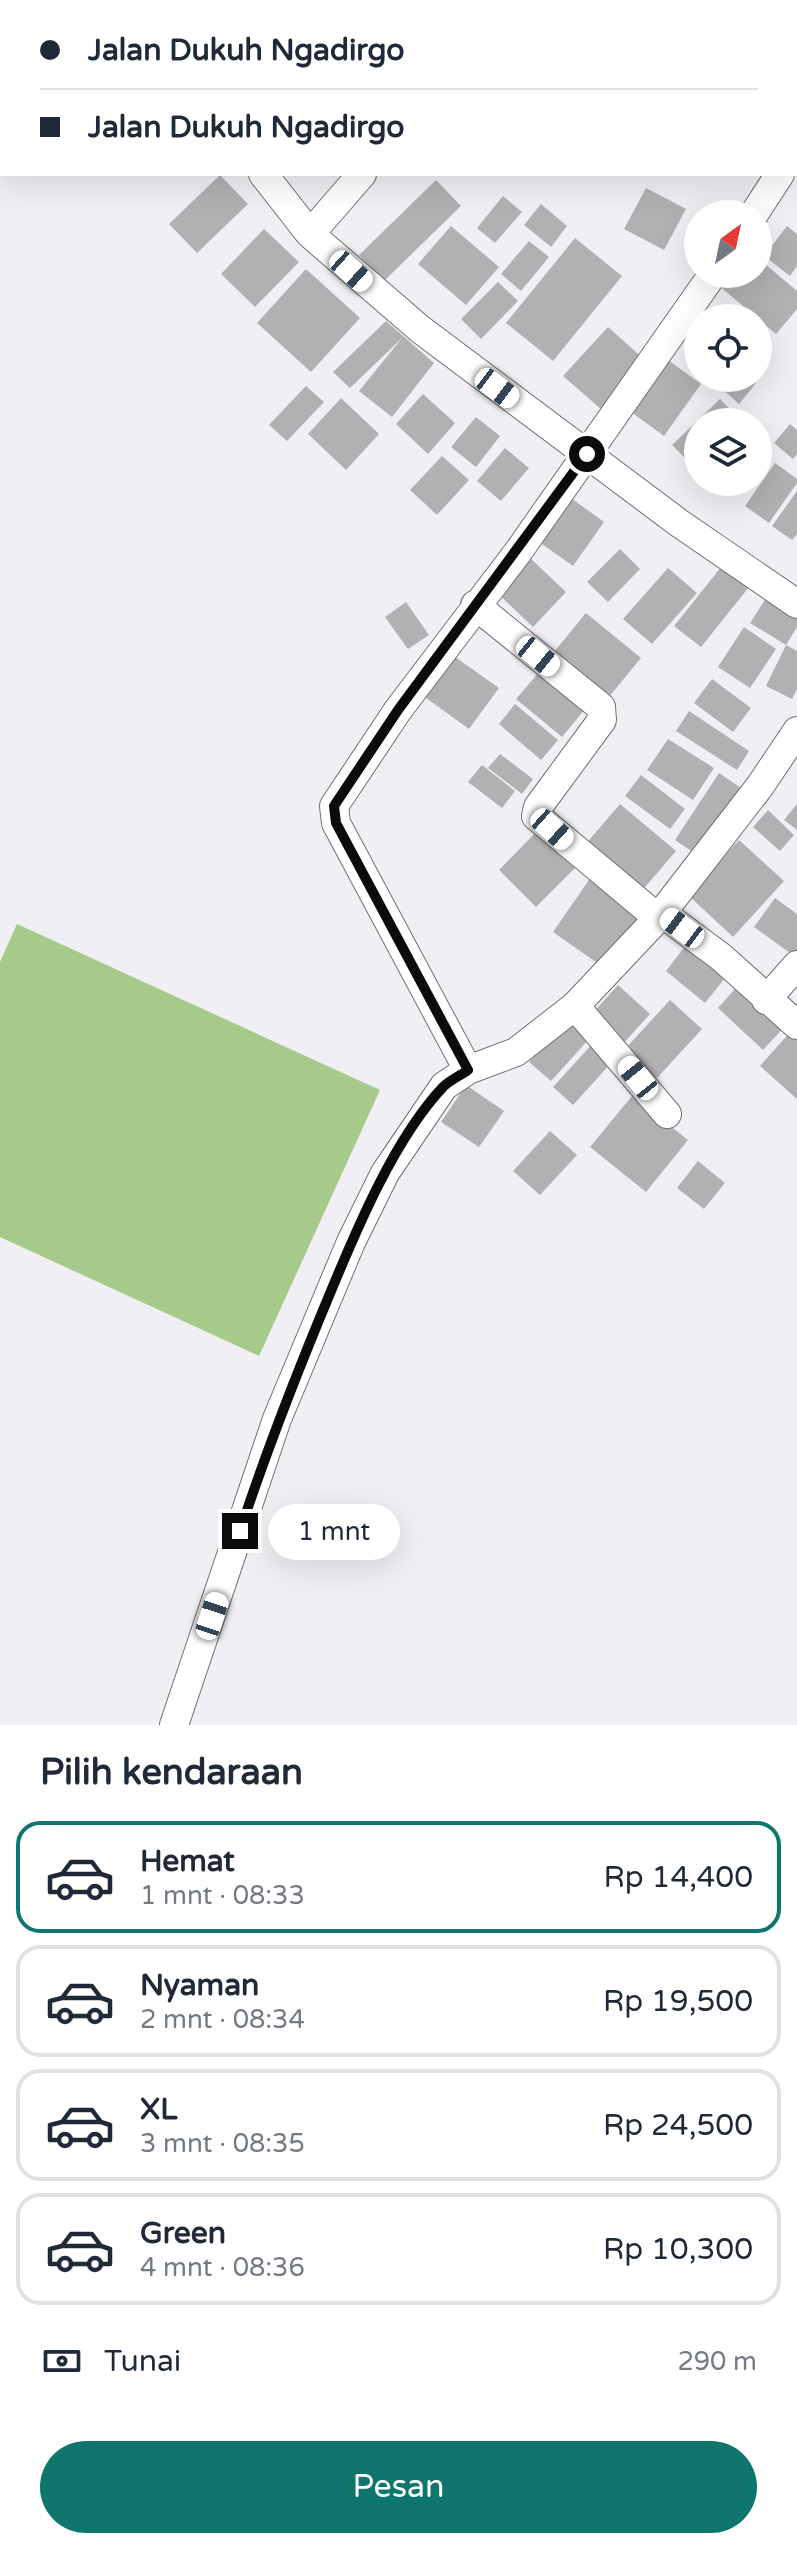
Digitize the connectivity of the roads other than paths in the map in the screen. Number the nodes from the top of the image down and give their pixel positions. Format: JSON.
{"nodes":[{"id":1,"x":265,"y":176,"type":"edge"},
{"id":2,"x":360,"y":176,"type":"edge"},
{"id":3,"x":779,"y":176,"type":"edge"},
{"id":4,"x":763,"y":200,"type":"edge"},
{"id":5,"x":310,"y":234,"type":"junction"},
{"id":6,"x":703,"y":288,"type":"edge"},
{"id":7,"x":587,"y":454,"type":"junction"},
{"id":8,"x":797,"y":604,"type":"edge"},
{"id":9,"x":475,"y":605,"type":"junction"},
{"id":10,"x":797,"y":731,"type":"edge"},
{"id":11,"x":660,"y":916,"type":"junction"},
{"id":12,"x":797,"y":965,"type":"edge"},
{"id":13,"x":766,"y":1000,"type":"junction"},
{"id":14,"x":575,"y":1006,"type":"junction"},
{"id":15,"x":797,"y":1025,"type":"edge"},
{"id":16,"x":468,"y":1070,"type":"junction"},
{"id":17,"x":667,"y":1114,"type":"dead end"},
{"id":18,"x":174,"y":1725,"type":"edge"}],
"edges":[{"from":1,"to":5,"type":"street"},
{"from":2,"to":5,"type":"street"},
{"from":3,"to":4,"type":"street"},
{"from":5,"to":7,"type":"street"},
{"from":6,"to":7,"type":"street"},
{"from":7,"to":8,"type":"street"},
{"from":7,"to":9,"type":"street"},
{"from":9,"to":11,"type":"street"},
{"from":9,"to":16,"type":"street"},
{"from":10,"to":11,"type":"street"},
{"from":11,"to":13,"type":"street"},
{"from":11,"to":14,"type":"street"},
{"from":12,"to":13,"type":"street"},
{"from":13,"to":15,"type":"street"},
{"from":14,"to":16,"type":"street"},
{"from":14,"to":17,"type":"street"},
{"from":16,"to":18,"type":"street"}]}
